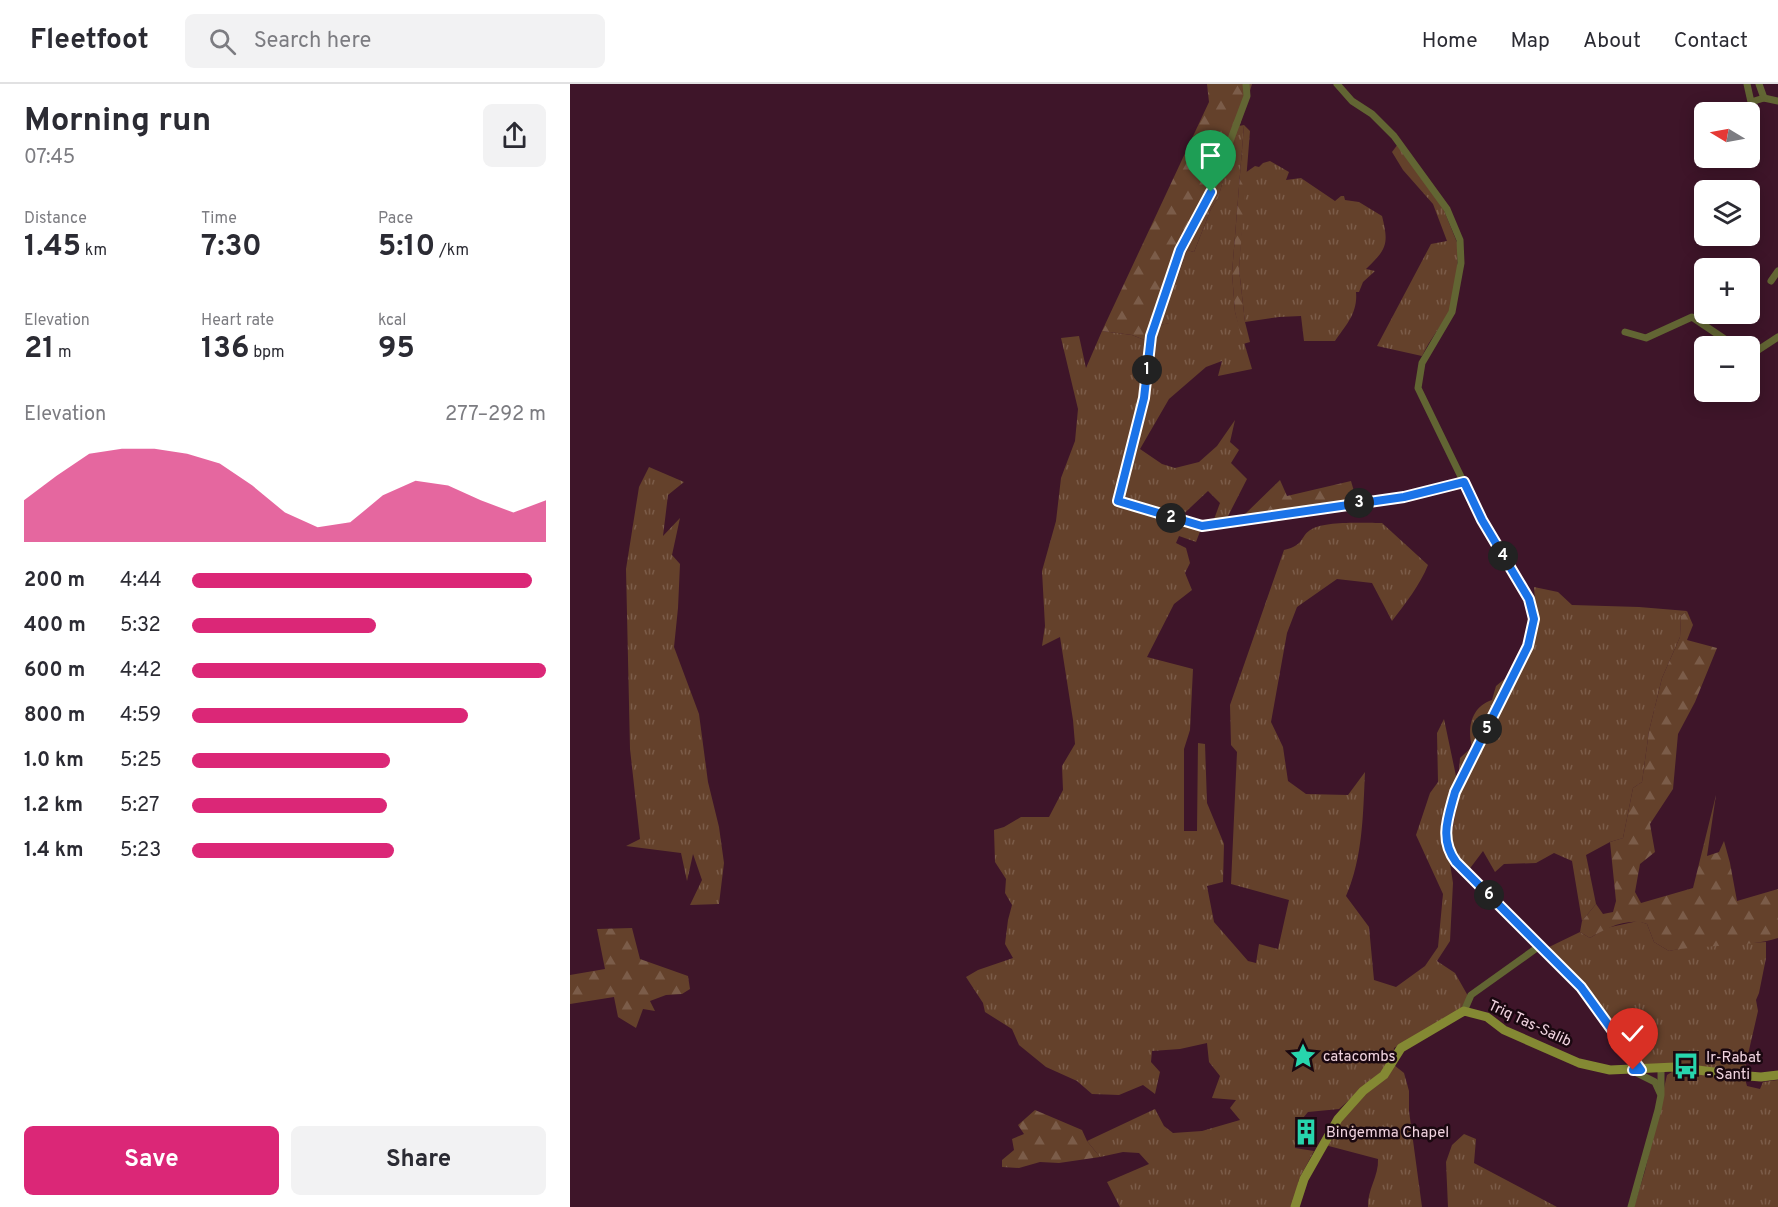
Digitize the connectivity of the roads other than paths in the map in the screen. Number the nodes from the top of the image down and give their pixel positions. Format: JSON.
{"nodes":[{"id":1,"x":1246,"y":84,"type":"edge"},
{"id":2,"x":1337,"y":84,"type":"edge"},
{"id":3,"x":1747,"y":84,"type":"edge"},
{"id":4,"x":1759,"y":84,"type":"edge"},
{"id":5,"x":1764,"y":98,"type":"junction"},
{"id":6,"x":1778,"y":101,"type":"edge"},
{"id":7,"x":1778,"y":272,"type":"edge"},
{"id":8,"x":1771,"y":281,"type":"dead end"},
{"id":9,"x":1625,"y":332,"type":"dead end"},
{"id":10,"x":1720,"y":336,"type":"edge"},
{"id":11,"x":1778,"y":337,"type":"edge"},
{"id":12,"x":1760,"y":349,"type":"edge"},
{"id":13,"x":1464,"y":482,"type":"junction"},
{"id":14,"x":1541,"y":945,"type":"junction"},
{"id":15,"x":1464,"y":1011,"type":"junction"},
{"id":16,"x":1661,"y":1069,"type":"junction"},
{"id":17,"x":1637,"y":1070,"type":"junction"},
{"id":18,"x":1778,"y":1075,"type":"edge"},
{"id":19,"x":1661,"y":1095,"type":"junction"},
{"id":20,"x":1295,"y":1207,"type":"edge"},
{"id":21,"x":1631,"y":1207,"type":"edge"}],
"edges":[{"from":1,"to":13,"type":"street"},
{"from":2,"to":13,"type":"street"},
{"from":3,"to":5,"type":"street"},
{"from":4,"to":5,"type":"street"},
{"from":5,"to":6,"type":"street"},
{"from":7,"to":8,"type":"street"},
{"from":9,"to":10,"type":"street"},
{"from":11,"to":12,"type":"street"},
{"from":13,"to":14,"type":"street"},
{"from":14,"to":15,"type":"street"},
{"from":14,"to":17,"type":"street"},
{"from":15,"to":17,"type":"street","name":"Triq Tas-Salib"},
{"from":15,"to":20,"type":"street","name":"Triq Tas-Salib"},
{"from":16,"to":17,"type":"street","name":"Triq Tas-Salib"},
{"from":16,"to":18,"type":"street","name":"Triq Tas-Salib"},
{"from":16,"to":19,"type":"street"},
{"from":17,"to":19,"type":"street"},
{"from":19,"to":21,"type":"street"}]}
